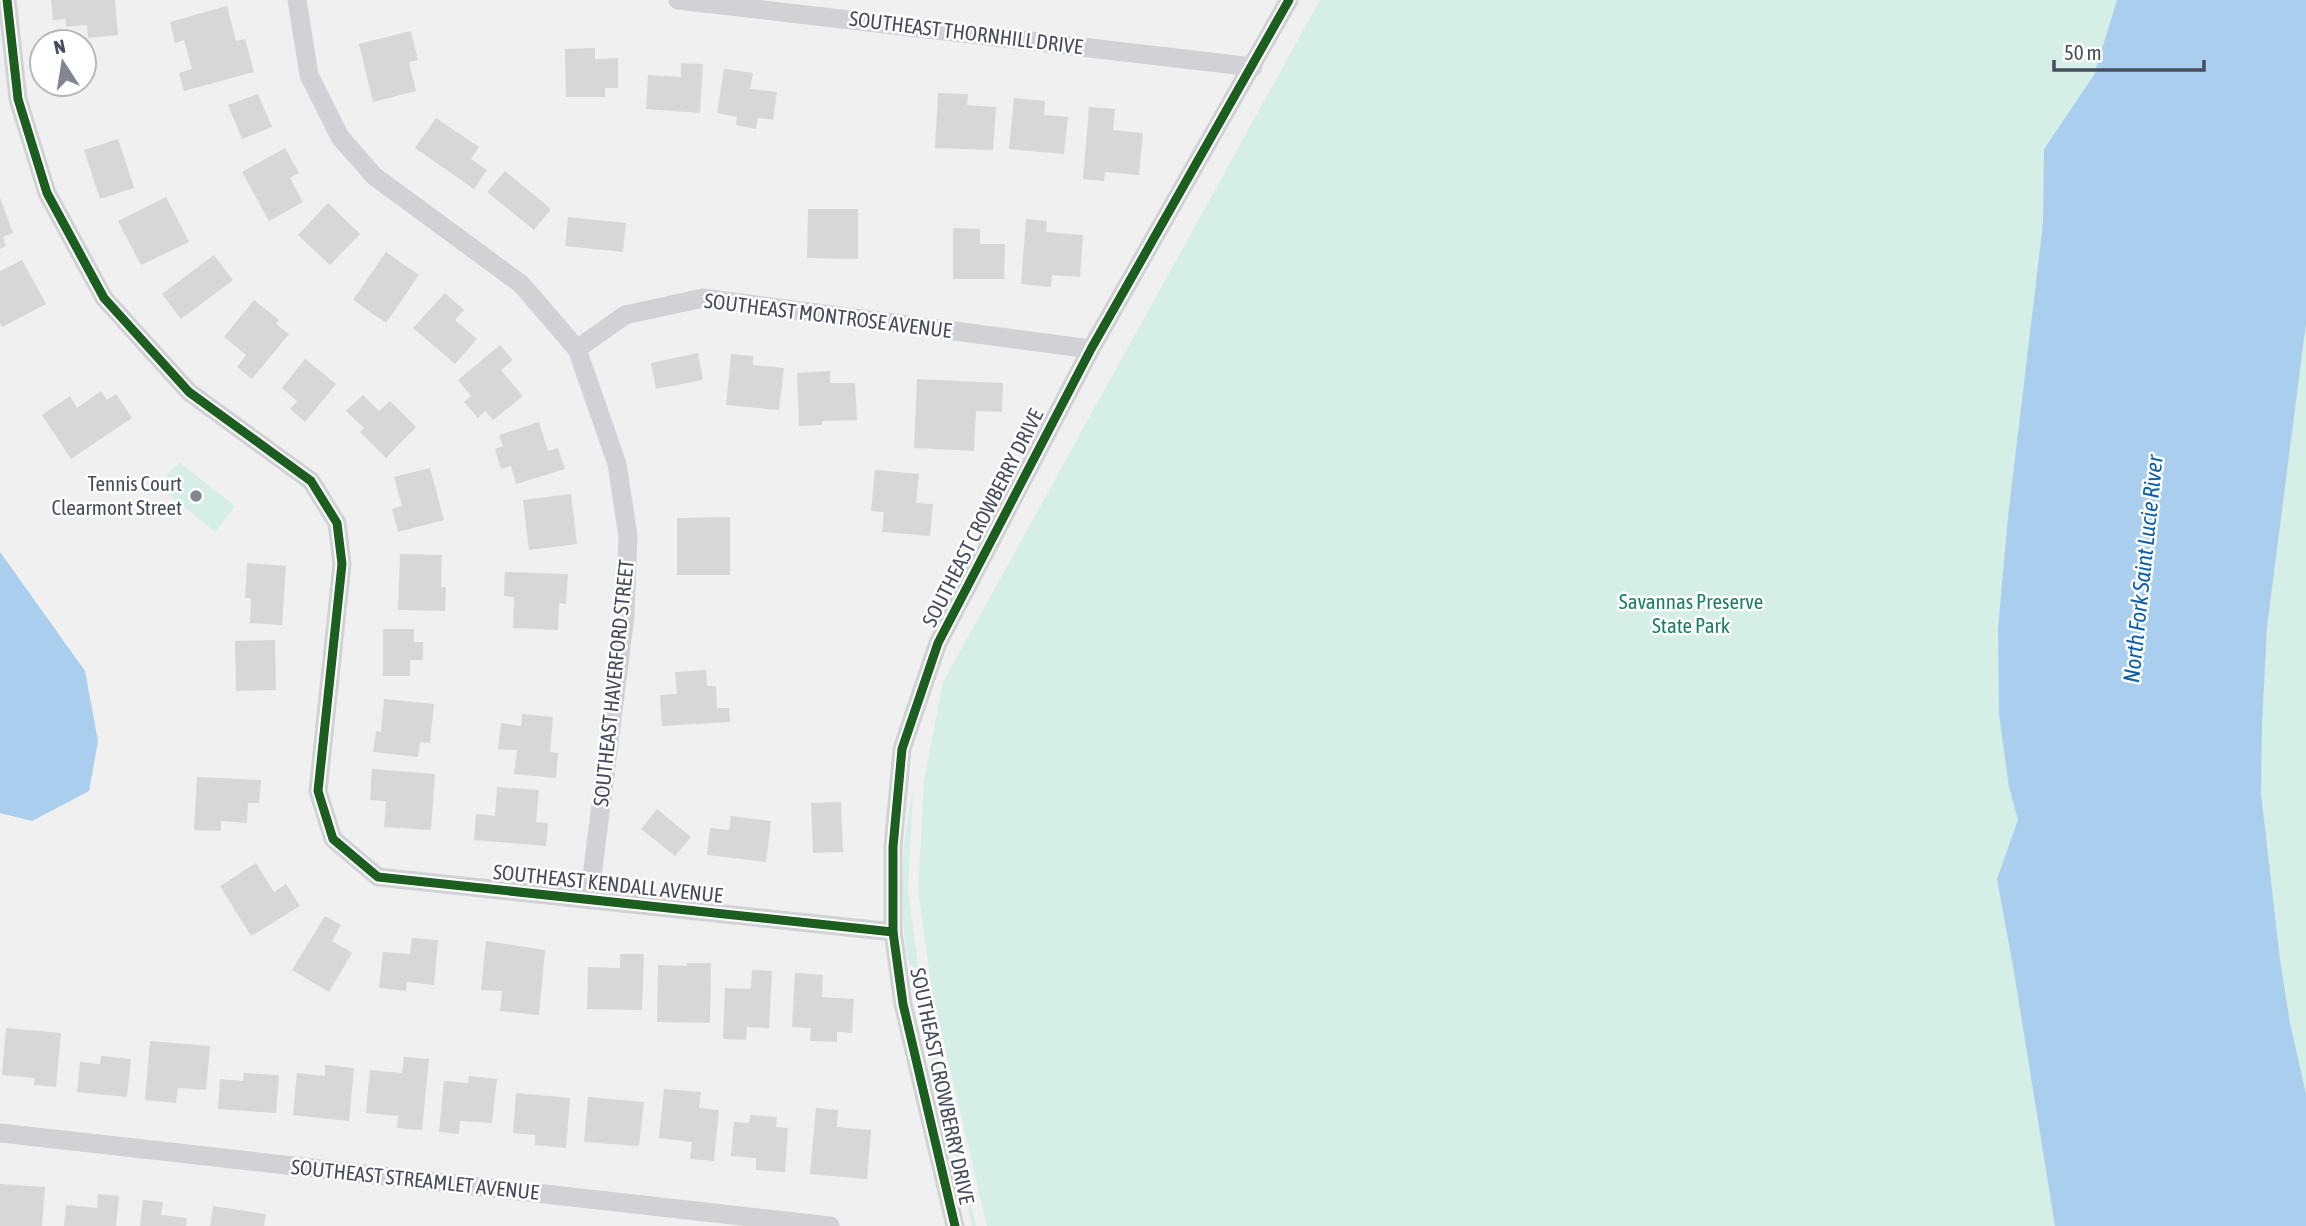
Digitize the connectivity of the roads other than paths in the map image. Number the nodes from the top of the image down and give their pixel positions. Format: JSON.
{"nodes":[{"id":1,"x":7,"y":0,"type":"edge"},
{"id":2,"x":297,"y":0,"type":"edge"},
{"id":3,"x":678,"y":0,"type":"edge"},
{"id":4,"x":1289,"y":0,"type":"edge"},
{"id":5,"x":1253,"y":66,"type":"junction"},
{"id":6,"x":577,"y":349,"type":"junction"},
{"id":7,"x":1091,"y":349,"type":"junction"},
{"id":8,"x":589,"y":900,"type":"junction"},
{"id":9,"x":893,"y":932,"type":"junction"},
{"id":10,"x":0,"y":1133,"type":"edge"},
{"id":11,"x":830,"y":1226,"type":"edge"},
{"id":12,"x":955,"y":1226,"type":"edge"}],
"edges":[{"from":1,"to":8,"type":"street","name":"SOUTHEAST KENDALL AVENUE"},
{"from":2,"to":6,"type":"street","name":"SOUTHEAST HAVERFORD STREET"},
{"from":3,"to":5,"type":"street","name":"SOUTHEAST THORNHILL DRIVE"},
{"from":4,"to":5,"type":"street","name":"SOUTHEAST CROWBERRY DRIVE"},
{"from":5,"to":7,"type":"street","name":"SOUTHEAST CROWBERRY DRIVE"},
{"from":6,"to":7,"type":"street","name":"SOUTHEAST MONTROSE AVENUE"},
{"from":6,"to":8,"type":"street","name":"SOUTHEAST HAVERFORD STREET"},
{"from":7,"to":9,"type":"street","name":"SOUTHEAST CROWBERRY DRIVE"},
{"from":8,"to":9,"type":"street","name":"SOUTHEAST KENDALL AVENUE"},
{"from":9,"to":12,"type":"street","name":"SOUTHEAST CROWBERRY DRIVE"},
{"from":10,"to":11,"type":"street","name":"SOUTHEAST STREAMLET AVENUE"}]}
